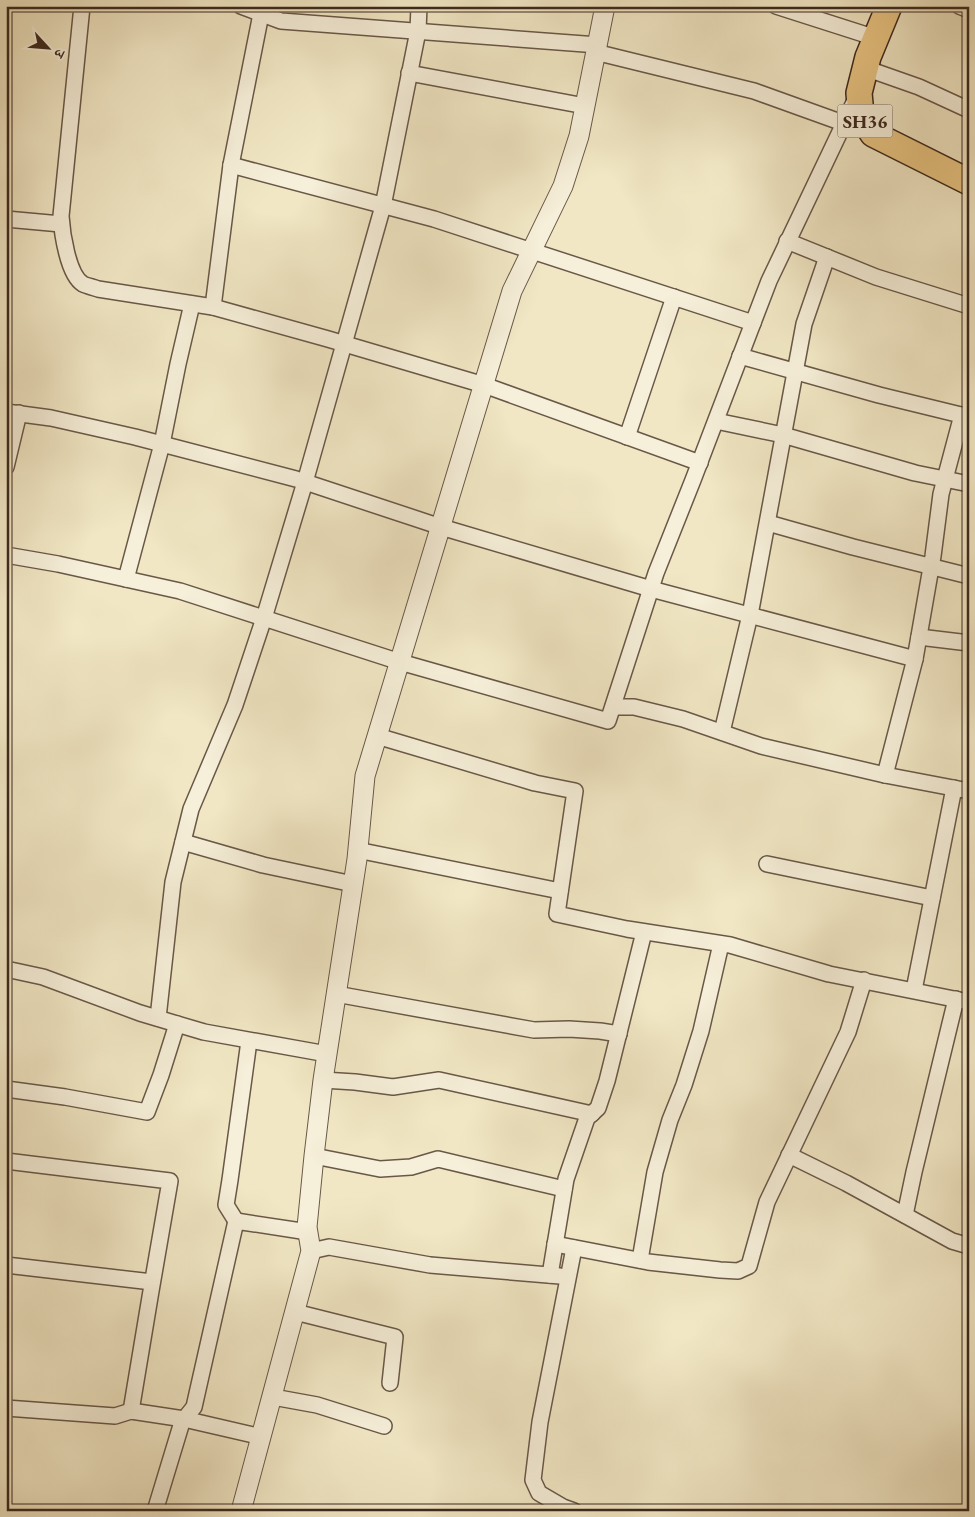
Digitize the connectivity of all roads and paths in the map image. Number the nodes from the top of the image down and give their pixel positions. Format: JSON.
{"nodes":[{"id":1,"x":82,"y":6,"type":"edge"},
{"id":2,"x":241,"y":6,"type":"edge"},
{"id":3,"x":419,"y":6,"type":"edge"},
{"id":4,"x":605,"y":6,"type":"edge"},
{"id":5,"x":776,"y":6,"type":"edge"},
{"id":6,"x":889,"y":6,"type":"edge"},
{"id":7,"x":959,"y":6,"type":"edge"},
{"id":8,"x":969,"y":10,"type":"edge"},
{"id":9,"x":261,"y":14,"type":"junction"},
{"id":10,"x":418,"y":32,"type":"junction"},
{"id":11,"x":876,"y":38,"type":"junction"},
{"id":12,"x":596,"y":48,"type":"junction"},
{"id":13,"x":865,"y":68,"type":"junction"},
{"id":14,"x":410,"y":73,"type":"junction"},
{"id":15,"x":858,"y":93,"type":"junction"},
{"id":16,"x":585,"y":106,"type":"junction"},
{"id":17,"x":969,"y":110,"type":"edge"},
{"id":18,"x":843,"y":123,"type":"junction"},
{"id":19,"x":231,"y":165,"type":"junction"},
{"id":20,"x":969,"y":182,"type":"edge"},
{"id":21,"x":383,"y":206,"type":"junction"},
{"id":22,"x":6,"y":219,"type":"edge"},
{"id":23,"x":61,"y":224,"type":"junction"},
{"id":24,"x":787,"y":241,"type":"junction"},
{"id":25,"x":532,"y":250,"type":"junction"},
{"id":26,"x":827,"y":258,"type":"junction"},
{"id":27,"x":674,"y":297,"type":"junction"},
{"id":28,"x":192,"y":304,"type":"junction"},
{"id":29,"x":969,"y":306,"type":"edge"},
{"id":30,"x":213,"y":307,"type":"junction"},
{"id":31,"x":753,"y":323,"type":"junction"},
{"id":32,"x":344,"y":344,"type":"junction"},
{"id":33,"x":740,"y":356,"type":"junction"},
{"id":34,"x":794,"y":371,"type":"junction"},
{"id":35,"x":484,"y":385,"type":"junction"},
{"id":36,"x":12,"y":412,"type":"edge"},
{"id":37,"x":965,"y":416,"type":"edge"},
{"id":38,"x":716,"y":421,"type":"junction"},
{"id":39,"x":783,"y":435,"type":"junction"},
{"id":40,"x":627,"y":437,"type":"junction"},
{"id":41,"x":162,"y":444,"type":"junction"},
{"id":42,"x":700,"y":463,"type":"junction"},
{"id":43,"x":6,"y":467,"type":"edge"},
{"id":44,"x":945,"y":479,"type":"junction"},
{"id":45,"x":305,"y":482,"type":"junction"},
{"id":46,"x":969,"y":484,"type":"edge"},
{"id":47,"x":768,"y":523,"type":"junction"},
{"id":48,"x":441,"y":527,"type":"junction"},
{"id":49,"x":6,"y":555,"type":"edge"},
{"id":50,"x":931,"y":567,"type":"junction"},
{"id":51,"x":969,"y":576,"type":"edge"},
{"id":52,"x":126,"y":579,"type":"junction"},
{"id":53,"x":651,"y":589,"type":"junction"},
{"id":54,"x":750,"y":614,"type":"junction"},
{"id":55,"x":264,"y":618,"type":"junction"},
{"id":56,"x":919,"y":637,"type":"junction"},
{"id":57,"x":969,"y":643,"type":"edge"},
{"id":58,"x":915,"y":658,"type":"junction"},
{"id":59,"x":400,"y":662,"type":"junction"},
{"id":60,"x":613,"y":707,"type":"junction"},
{"id":61,"x":722,"y":732,"type":"junction"},
{"id":62,"x":377,"y":736,"type":"junction"},
{"id":63,"x":885,"y":775,"type":"junction"},
{"id":64,"x":961,"y":789,"type":"edge"},
{"id":65,"x":183,"y":842,"type":"junction"},
{"id":66,"x":358,"y":850,"type":"junction"},
{"id":67,"x":767,"y":864,"type":"dead end"},
{"id":68,"x":353,"y":884,"type":"junction"},
{"id":69,"x":560,"y":892,"type":"junction"},
{"id":70,"x":932,"y":898,"type":"junction"},
{"id":71,"x":644,"y":932,"type":"junction"},
{"id":72,"x":721,"y":944,"type":"junction"},
{"id":73,"x":6,"y":969,"type":"edge"},
{"id":74,"x":864,"y":980,"type":"junction"},
{"id":75,"x":914,"y":990,"type":"junction"},
{"id":76,"x":336,"y":994,"type":"junction"},
{"id":77,"x":963,"y":1000,"type":"edge"},
{"id":78,"x":158,"y":1018,"type":"junction"},
{"id":79,"x":177,"y":1024,"type":"junction"},
{"id":80,"x":619,"y":1034,"type":"junction"},
{"id":81,"x":250,"y":1041,"type":"junction"},
{"id":82,"x":327,"y":1054,"type":"junction"},
{"id":83,"x":323,"y":1080,"type":"junction"},
{"id":84,"x":6,"y":1089,"type":"edge"},
{"id":85,"x":592,"y":1114,"type":"junction"},
{"id":86,"x":789,"y":1155,"type":"junction"},
{"id":87,"x":314,"y":1156,"type":"junction"},
{"id":88,"x":6,"y":1161,"type":"edge"},
{"id":89,"x":564,"y":1189,"type":"junction"},
{"id":90,"x":906,"y":1215,"type":"junction"},
{"id":91,"x":236,"y":1221,"type":"junction"},
{"id":92,"x":308,"y":1232,"type":"junction"},
{"id":93,"x":555,"y":1244,"type":"junction"},
{"id":94,"x":969,"y":1246,"type":"edge"},
{"id":95,"x":574,"y":1248,"type":"junction"},
{"id":96,"x":311,"y":1251,"type":"junction"},
{"id":97,"x":640,"y":1260,"type":"junction"},
{"id":98,"x":6,"y":1265,"type":"edge"},
{"id":99,"x":550,"y":1275,"type":"junction"},
{"id":100,"x":568,"y":1277,"type":"junction"},
{"id":101,"x":152,"y":1282,"type":"junction"},
{"id":102,"x":295,"y":1312,"type":"junction"},
{"id":103,"x":390,"y":1383,"type":"dead end"},
{"id":104,"x":273,"y":1397,"type":"junction"},
{"id":105,"x":6,"y":1408,"type":"edge"},
{"id":106,"x":131,"y":1411,"type":"junction"},
{"id":107,"x":184,"y":1419,"type":"junction"},
{"id":108,"x":384,"y":1426,"type":"dead end"},
{"id":109,"x":262,"y":1437,"type":"junction"},
{"id":110,"x":155,"y":1511,"type":"edge"},
{"id":111,"x":242,"y":1511,"type":"edge"},
{"id":112,"x":574,"y":1511,"type":"edge"}],
"edges":[{"from":1,"to":23,"type":"street"},
{"from":2,"to":9,"type":"street"},
{"from":3,"to":10,"type":"street"},
{"from":4,"to":12,"type":"street"},
{"from":5,"to":11,"type":"street"},
{"from":6,"to":11,"type":"highway","number":"SH36"},
{"from":7,"to":8,"type":"street"},
{"from":9,"to":10,"type":"street"},
{"from":9,"to":19,"type":"street"},
{"from":10,"to":12,"type":"street"},
{"from":10,"to":14,"type":"street"},
{"from":11,"to":13,"type":"highway","number":"SH36"},
{"from":12,"to":16,"type":"street"},
{"from":12,"to":18,"type":"street"},
{"from":13,"to":15,"type":"highway","number":"SH36"},
{"from":13,"to":17,"type":"street"},
{"from":14,"to":16,"type":"street"},
{"from":14,"to":21,"type":"street"},
{"from":15,"to":18,"type":"street"},
{"from":15,"to":20,"type":"highway","number":"SH36"},
{"from":16,"to":25,"type":"street"},
{"from":18,"to":24,"type":"street"},
{"from":19,"to":21,"type":"street"},
{"from":19,"to":30,"type":"street"},
{"from":21,"to":25,"type":"street"},
{"from":21,"to":32,"type":"street"},
{"from":22,"to":23,"type":"street"},
{"from":23,"to":28,"type":"street"},
{"from":24,"to":26,"type":"street"},
{"from":24,"to":31,"type":"street"},
{"from":25,"to":27,"type":"street"},
{"from":25,"to":35,"type":"street"},
{"from":26,"to":29,"type":"street"},
{"from":26,"to":34,"type":"street"},
{"from":27,"to":31,"type":"street"},
{"from":27,"to":40,"type":"street"},
{"from":28,"to":30,"type":"street"},
{"from":28,"to":41,"type":"street"},
{"from":30,"to":32,"type":"street"},
{"from":31,"to":33,"type":"street"},
{"from":32,"to":35,"type":"street"},
{"from":32,"to":45,"type":"street"},
{"from":33,"to":34,"type":"street"},
{"from":33,"to":38,"type":"street"},
{"from":34,"to":37,"type":"street"},
{"from":34,"to":39,"type":"street"},
{"from":35,"to":40,"type":"street"},
{"from":35,"to":48,"type":"street"},
{"from":36,"to":41,"type":"street"},
{"from":36,"to":43,"type":"street"},
{"from":37,"to":44,"type":"street"},
{"from":38,"to":39,"type":"street"},
{"from":38,"to":42,"type":"street"},
{"from":39,"to":44,"type":"street"},
{"from":39,"to":47,"type":"street"},
{"from":40,"to":42,"type":"street"},
{"from":41,"to":45,"type":"street"},
{"from":41,"to":52,"type":"street"},
{"from":42,"to":53,"type":"street"},
{"from":44,"to":46,"type":"street"},
{"from":44,"to":50,"type":"street"},
{"from":45,"to":48,"type":"street"},
{"from":45,"to":55,"type":"street"},
{"from":47,"to":50,"type":"street"},
{"from":47,"to":54,"type":"street"},
{"from":48,"to":53,"type":"street"},
{"from":48,"to":59,"type":"street"},
{"from":49,"to":52,"type":"street"},
{"from":50,"to":51,"type":"street"},
{"from":50,"to":56,"type":"street"},
{"from":52,"to":55,"type":"street"},
{"from":53,"to":54,"type":"street"},
{"from":53,"to":60,"type":"street"},
{"from":54,"to":58,"type":"street"},
{"from":54,"to":61,"type":"street"},
{"from":55,"to":59,"type":"street"},
{"from":55,"to":65,"type":"street"},
{"from":56,"to":57,"type":"street"},
{"from":56,"to":58,"type":"street"},
{"from":58,"to":63,"type":"street"},
{"from":59,"to":60,"type":"street"},
{"from":59,"to":62,"type":"street"},
{"from":60,"to":61,"type":"street"},
{"from":61,"to":63,"type":"street"},
{"from":62,"to":66,"type":"street"},
{"from":62,"to":69,"type":"street"},
{"from":63,"to":64,"type":"street"},
{"from":64,"to":70,"type":"street"},
{"from":65,"to":68,"type":"street"},
{"from":65,"to":78,"type":"street"},
{"from":66,"to":68,"type":"street"},
{"from":66,"to":69,"type":"street"},
{"from":67,"to":70,"type":"street"},
{"from":68,"to":76,"type":"street"},
{"from":69,"to":71,"type":"street"},
{"from":70,"to":75,"type":"street"},
{"from":71,"to":72,"type":"street"},
{"from":71,"to":80,"type":"street"},
{"from":72,"to":74,"type":"street"},
{"from":72,"to":97,"type":"street"},
{"from":73,"to":78,"type":"street"},
{"from":74,"to":75,"type":"street"},
{"from":74,"to":86,"type":"street"},
{"from":75,"to":77,"type":"street"},
{"from":76,"to":80,"type":"street"},
{"from":76,"to":82,"type":"street"},
{"from":77,"to":90,"type":"street"},
{"from":78,"to":79,"type":"street"},
{"from":79,"to":81,"type":"street"},
{"from":79,"to":84,"type":"street"},
{"from":80,"to":85,"type":"street"},
{"from":81,"to":82,"type":"street"},
{"from":81,"to":91,"type":"street"},
{"from":82,"to":83,"type":"street"},
{"from":83,"to":85,"type":"street"},
{"from":83,"to":87,"type":"street"},
{"from":85,"to":89,"type":"street"},
{"from":86,"to":90,"type":"street"},
{"from":86,"to":97,"type":"street"},
{"from":87,"to":89,"type":"street"},
{"from":87,"to":92,"type":"street"},
{"from":88,"to":101,"type":"street"},
{"from":89,"to":93,"type":"street"},
{"from":90,"to":94,"type":"street"},
{"from":91,"to":92,"type":"street"},
{"from":91,"to":107,"type":"street"},
{"from":92,"to":96,"type":"street"},
{"from":93,"to":95,"type":"street"},
{"from":93,"to":99,"type":"street"},
{"from":95,"to":97,"type":"street"},
{"from":95,"to":100,"type":"street"},
{"from":96,"to":99,"type":"street"},
{"from":96,"to":102,"type":"street"},
{"from":98,"to":101,"type":"street"},
{"from":99,"to":100,"type":"street"},
{"from":100,"to":112,"type":"street"},
{"from":101,"to":106,"type":"street"},
{"from":102,"to":103,"type":"street"},
{"from":102,"to":104,"type":"street"},
{"from":104,"to":108,"type":"street"},
{"from":104,"to":109,"type":"street"},
{"from":105,"to":106,"type":"street"},
{"from":106,"to":107,"type":"street"},
{"from":107,"to":109,"type":"street"},
{"from":107,"to":110,"type":"street"},
{"from":109,"to":111,"type":"street"}]}
